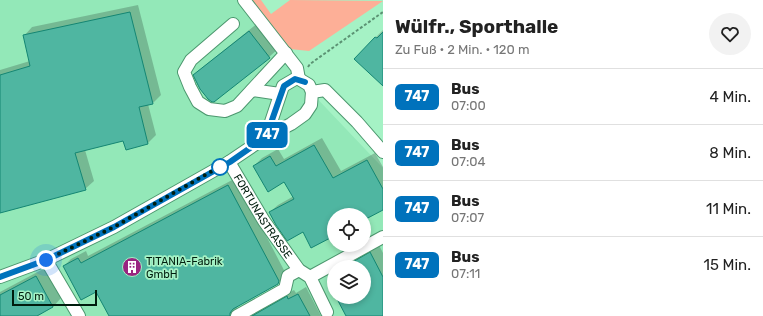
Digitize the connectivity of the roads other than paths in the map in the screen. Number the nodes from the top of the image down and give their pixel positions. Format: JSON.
{"nodes":[{"id":1,"x":244,"y":0,"type":"edge"},
{"id":2,"x":233,"y":24,"type":"dead end"},
{"id":3,"x":286,"y":54,"type":"junction"},
{"id":4,"x":299,"y":79,"type":"junction"},
{"id":5,"x":252,"y":90,"type":"junction"},
{"id":6,"x":312,"y":92,"type":"junction"},
{"id":7,"x":280,"y":94,"type":"junction"},
{"id":8,"x":266,"y":137,"type":"junction"},
{"id":9,"x":383,"y":152,"type":"edge"},
{"id":10,"x":230,"y":162,"type":"junction"},
{"id":11,"x":383,"y":237,"type":"edge"},
{"id":12,"x":46,"y":260,"type":"junction"},
{"id":13,"x":299,"y":270,"type":"junction"},
{"id":14,"x":0,"y":277,"type":"edge"},
{"id":15,"x":310,"y":277,"type":"junction"},
{"id":16,"x":327,"y":312,"type":"dead end"},
{"id":17,"x":79,"y":316,"type":"edge"},
{"id":18,"x":237,"y":316,"type":"edge"}],
"edges":[{"from":1,"to":3,"type":"street"},
{"from":2,"to":5,"type":"street"},
{"from":3,"to":4,"type":"street"},
{"from":3,"to":5,"type":"street"},
{"from":4,"to":6,"type":"street"},
{"from":4,"to":7,"type":"street"},
{"from":5,"to":7,"type":"street"},
{"from":6,"to":8,"type":"street","name":"FORTUNASTRASSE"},
{"from":6,"to":9,"type":"street"},
{"from":7,"to":8,"type":"street"},
{"from":8,"to":10,"type":"street","name":"FORTUNASTRASSE"},
{"from":10,"to":12,"type":"street","name":"FORTUNASTRASSE"},
{"from":10,"to":13,"type":"street","name":"FORTUNASTRASSE"},
{"from":11,"to":15,"type":"street"},
{"from":12,"to":14,"type":"street","name":"FORTUNASTRASSE"},
{"from":12,"to":17,"type":"street"},
{"from":13,"to":15,"type":"street"},
{"from":13,"to":18,"type":"street"},
{"from":15,"to":16,"type":"street"}]}
